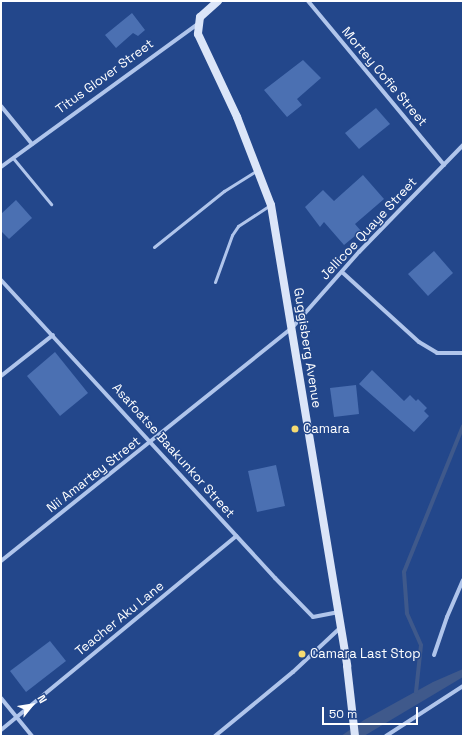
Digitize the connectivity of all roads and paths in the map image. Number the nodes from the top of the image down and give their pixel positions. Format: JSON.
{"nodes":[{"id":1,"x":218,"y":1,"type":"edge"},
{"id":2,"x":308,"y":1,"type":"edge"},
{"id":3,"x":198,"y":24,"type":"junction"},
{"id":4,"x":1,"y":106,"type":"edge"},
{"id":5,"x":32,"y":144,"type":"junction"},
{"id":6,"x":463,"y":145,"type":"edge"},
{"id":7,"x":13,"y":158,"type":"junction"},
{"id":8,"x":444,"y":165,"type":"junction"},
{"id":9,"x":1,"y":167,"type":"edge"},
{"id":10,"x":259,"y":169,"type":"junction"},
{"id":11,"x":51,"y":204,"type":"dead end"},
{"id":12,"x":271,"y":205,"type":"junction"},
{"id":13,"x":154,"y":247,"type":"dead end"},
{"id":14,"x":342,"y":272,"type":"junction"},
{"id":15,"x":1,"y":280,"type":"edge"},
{"id":16,"x":215,"y":282,"type":"dead end"},
{"id":17,"x":291,"y":329,"type":"junction"},
{"id":18,"x":53,"y":335,"type":"junction"},
{"id":19,"x":463,"y":353,"type":"edge"},
{"id":20,"x":1,"y":376,"type":"edge"},
{"id":21,"x":152,"y":442,"type":"junction"},
{"id":22,"x":236,"y":536,"type":"junction"},
{"id":23,"x":1,"y":560,"type":"edge"},
{"id":24,"x":463,"y":580,"type":"edge"},
{"id":25,"x":338,"y":612,"type":"junction"},
{"id":26,"x":340,"y":628,"type":"junction"},
{"id":27,"x":434,"y":655,"type":"dead end"},
{"id":28,"x":463,"y":686,"type":"edge"},
{"id":29,"x":1,"y":698,"type":"edge"},
{"id":30,"x":16,"y":717,"type":"junction"},
{"id":31,"x":1,"y":730,"type":"edge"},
{"id":32,"x":32,"y":736,"type":"edge"},
{"id":33,"x":215,"y":736,"type":"edge"},
{"id":34,"x":355,"y":736,"type":"edge"},
{"id":35,"x":386,"y":736,"type":"edge"}],
"edges":[{"from":1,"to":3,"type":"main road","name":"Titus Glover Street"},
{"from":2,"to":8,"type":"street","name":"Mortey Cofie Street"},
{"from":3,"to":5,"type":"street","name":"Titus Glover Street"},
{"from":3,"to":10,"type":"main road","name":"Guggisberg Avenue"},
{"from":4,"to":5,"type":"street"},
{"from":5,"to":7,"type":"street","name":"Titus Glover Street"},
{"from":6,"to":8,"type":"street","name":"Jellicoe Quaye Street"},
{"from":7,"to":9,"type":"street","name":"Titus Glover Street"},
{"from":7,"to":11,"type":"lane"},
{"from":8,"to":14,"type":"street","name":"Jellicoe Quaye Street"},
{"from":10,"to":12,"type":"main road","name":"Guggisberg Avenue"},
{"from":10,"to":13,"type":"lane"},
{"from":12,"to":16,"type":"lane"},
{"from":12,"to":17,"type":"main road","name":"Guggisberg Avenue"},
{"from":14,"to":17,"type":"street","name":"Jellicoe Quaye Street"},
{"from":14,"to":19,"type":"street"},
{"from":15,"to":18,"type":"street","name":"Asafoatse Baakunkor Street"},
{"from":17,"to":21,"type":"street","name":"Nii Amartey Street"},
{"from":17,"to":25,"type":"main road","name":"Guggisberg Avenue"},
{"from":18,"to":20,"type":"street"},
{"from":18,"to":21,"type":"street","name":"Asafoatse Baakunkor Street"},
{"from":21,"to":22,"type":"street","name":"Asafoatse Baakunkor Street"},
{"from":21,"to":23,"type":"street","name":"Nii Amartey Street"},
{"from":22,"to":25,"type":"street","name":"Asafoatse Baakunkor Street"},
{"from":22,"to":30,"type":"street","name":"Teacher Aku Lane"},
{"from":24,"to":27,"type":"street"},
{"from":25,"to":26,"type":"main road","name":"Guggisberg Avenue"},
{"from":26,"to":33,"type":"street"},
{"from":26,"to":34,"type":"main road","name":"Guggisberg Avenue"},
{"from":28,"to":35,"type":"street"},
{"from":29,"to":30,"type":"street"},
{"from":30,"to":31,"type":"street","name":"Teacher Aku Lane"},
{"from":30,"to":32,"type":"street"}]}
